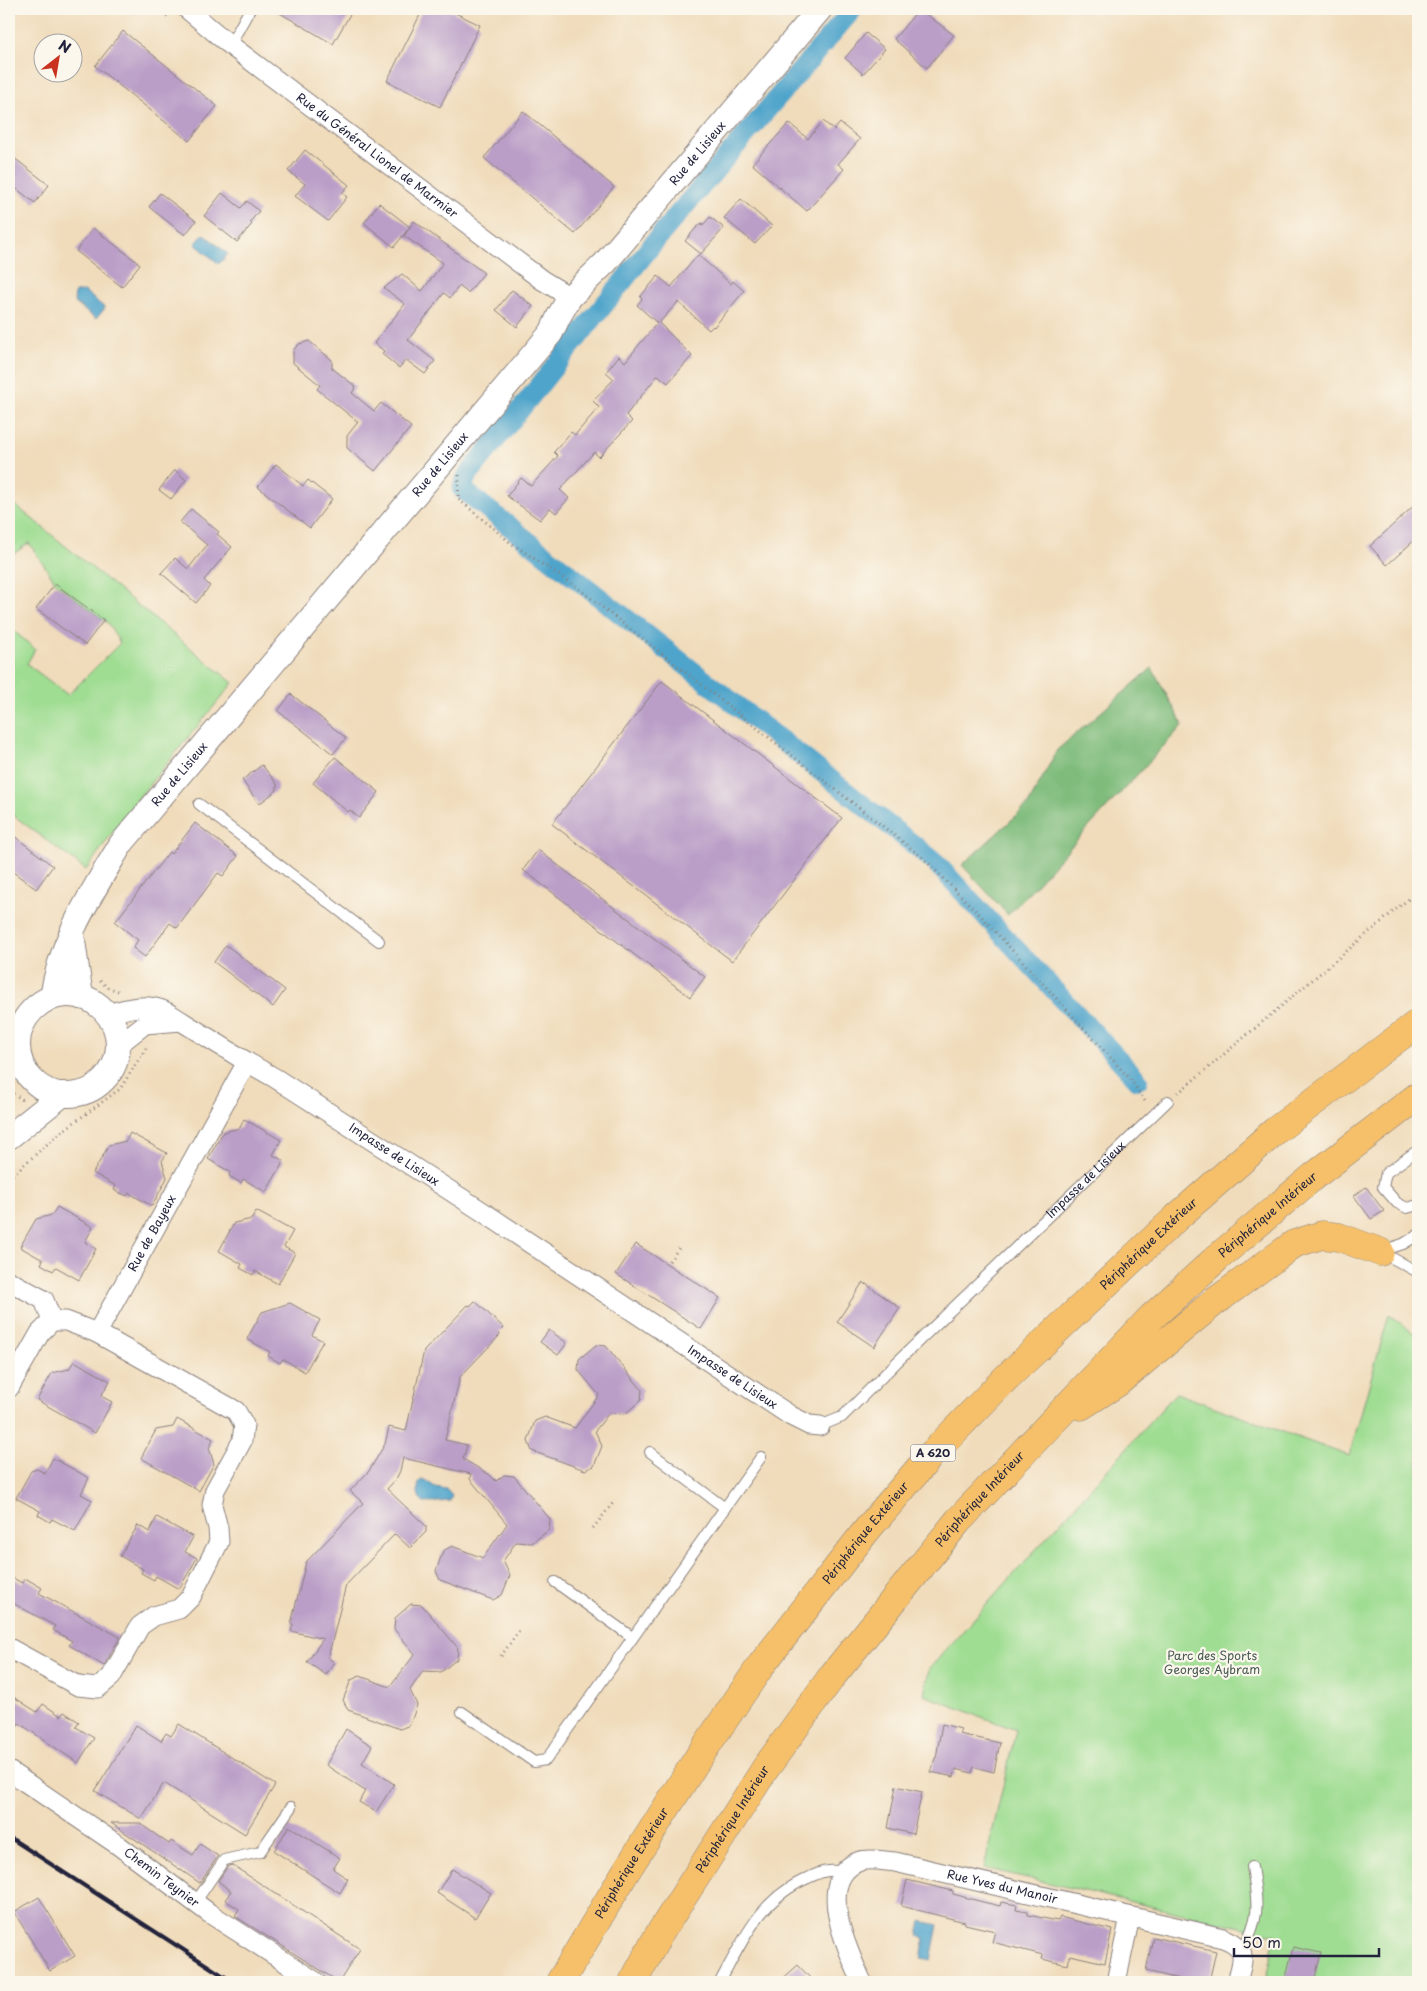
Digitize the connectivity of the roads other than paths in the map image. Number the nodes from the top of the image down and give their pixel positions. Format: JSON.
{"nodes":[{"id":1,"x":187,"y":9,"type":"edge"},
{"id":2,"x":250,"y":9,"type":"edge"},
{"id":3,"x":820,"y":9,"type":"edge"},
{"id":4,"x":230,"y":44,"type":"junction"},
{"id":5,"x":570,"y":297,"type":"junction"},
{"id":6,"x":199,"y":804,"type":"dead end"},
{"id":7,"x":71,"y":929,"type":"junction"},
{"id":8,"x":379,"y":941,"type":"dead end"},
{"id":9,"x":81,"y":997,"type":"junction"},
{"id":10,"x":52,"y":998,"type":"junction"},
{"id":11,"x":107,"y":1014,"type":"junction"},
{"id":12,"x":181,"y":1021,"type":"junction"},
{"id":13,"x":1418,"y":1023,"type":"edge"},
{"id":14,"x":118,"y":1045,"type":"junction"},
{"id":15,"x":19,"y":1052,"type":"junction"},
{"id":16,"x":247,"y":1062,"type":"junction"},
{"id":17,"x":9,"y":1073,"type":"edge"},
{"id":18,"x":64,"y":1094,"type":"junction"},
{"id":19,"x":1418,"y":1096,"type":"edge"},
{"id":20,"x":1168,"y":1101,"type":"road end"},
{"id":21,"x":9,"y":1137,"type":"edge"},
{"id":22,"x":1418,"y":1150,"type":"edge"},
{"id":23,"x":1418,"y":1205,"type":"edge"},
{"id":24,"x":1418,"y":1235,"type":"edge"},
{"id":25,"x":1380,"y":1252,"type":"junction"},
{"id":26,"x":1418,"y":1272,"type":"edge"},
{"id":27,"x":9,"y":1281,"type":"edge"},
{"id":28,"x":52,"y":1321,"type":"junction"},
{"id":29,"x":97,"y":1333,"type":"junction"},
{"id":30,"x":9,"y":1388,"type":"edge"},
{"id":31,"x":820,"y":1426,"type":"joint"},
{"id":32,"x":1044,"y":1430,"type":"junction"},
{"id":33,"x":650,"y":1452,"type":"dead end"},
{"id":34,"x":760,"y":1457,"type":"dead end"},
{"id":35,"x":725,"y":1508,"type":"junction"},
{"id":36,"x":555,"y":1582,"type":"dead end"},
{"id":37,"x":632,"y":1637,"type":"junction"},
{"id":38,"x":9,"y":1648,"type":"edge"},
{"id":39,"x":462,"y":1712,"type":"dead end"},
{"id":40,"x":9,"y":1771,"type":"edge"},
{"id":41,"x":292,"y":1807,"type":"dead end"},
{"id":42,"x":1252,"y":1868,"type":"dead end"},
{"id":43,"x":845,"y":1872,"type":"junction"},
{"id":44,"x":195,"y":1903,"type":"junction"},
{"id":45,"x":1130,"y":1917,"type":"junction"},
{"id":46,"x":1242,"y":1951,"type":"junction"},
{"id":47,"x":316,"y":1982,"type":"edge"},
{"id":48,"x":560,"y":1982,"type":"edge"},
{"id":49,"x":634,"y":1982,"type":"edge"},
{"id":50,"x":720,"y":1982,"type":"edge"},
{"id":51,"x":862,"y":1982,"type":"edge"},
{"id":52,"x":1116,"y":1982,"type":"edge"},
{"id":53,"x":1237,"y":1982,"type":"edge"}],
"edges":[{"from":1,"to":4,"type":"street","name":"Rue du Général Lionel de Marmier"},
{"from":2,"to":4,"type":"lane"},
{"from":3,"to":5,"type":"street","name":"Rue de Lisieux"},
{"from":4,"to":5,"type":"street","name":"Rue du Général Lionel de Marmier"},
{"from":5,"to":7,"type":"street","name":"Rue de Lisieux"},
{"from":6,"to":8,"type":"lane"},
{"from":7,"to":9,"type":"street"},
{"from":7,"to":10,"type":"street","name":"Rue de Lisieux"},
{"from":9,"to":10,"type":"street"},
{"from":9,"to":11,"type":"street"},
{"from":10,"to":15,"type":"street"},
{"from":11,"to":12,"type":"street"},
{"from":11,"to":14,"type":"street"},
{"from":12,"to":14,"type":"street"},
{"from":12,"to":16,"type":"street"},
{"from":13,"to":48,"type":"highway","name":"Périphérique Extérieur","number":"A 620"},
{"from":14,"to":18,"type":"street"},
{"from":15,"to":17,"type":"street"},
{"from":15,"to":18,"type":"street"},
{"from":16,"to":29,"type":"street","name":"Rue de Bayeux"},
{"from":16,"to":31,"type":"street","name":"Impasse de Lisieux"},
{"from":18,"to":21,"type":"street"},
{"from":19,"to":32,"type":"highway","name":"Périphérique Intérieur"},
{"from":20,"to":31,"type":"lane","name":"Impasse de Lisieux"},
{"from":22,"to":23,"type":"lane"},
{"from":24,"to":25,"type":"lane"},
{"from":25,"to":26,"type":"lane"},
{"from":25,"to":32,"type":"highway"},
{"from":27,"to":28,"type":"street"},
{"from":28,"to":29,"type":"street"},
{"from":28,"to":30,"type":"street"},
{"from":29,"to":38,"type":"street"},
{"from":32,"to":49,"type":"highway","name":"Périphérique Intérieur"},
{"from":33,"to":35,"type":"lane"},
{"from":34,"to":35,"type":"lane"},
{"from":35,"to":37,"type":"lane"},
{"from":36,"to":37,"type":"lane"},
{"from":37,"to":39,"type":"lane"},
{"from":40,"to":44,"type":"street","name":"Chemin Teynier"},
{"from":41,"to":44,"type":"lane"},
{"from":42,"to":46,"type":"lane"},
{"from":43,"to":45,"type":"street","name":"Rue Yves du Manoir"},
{"from":43,"to":50,"type":"lane"},
{"from":43,"to":51,"type":"street"},
{"from":44,"to":47,"type":"street","name":"Chemin Teynier"},
{"from":45,"to":46,"type":"street","name":"Rue Yves du Manoir"},
{"from":45,"to":52,"type":"street"},
{"from":46,"to":53,"type":"street"}]}
